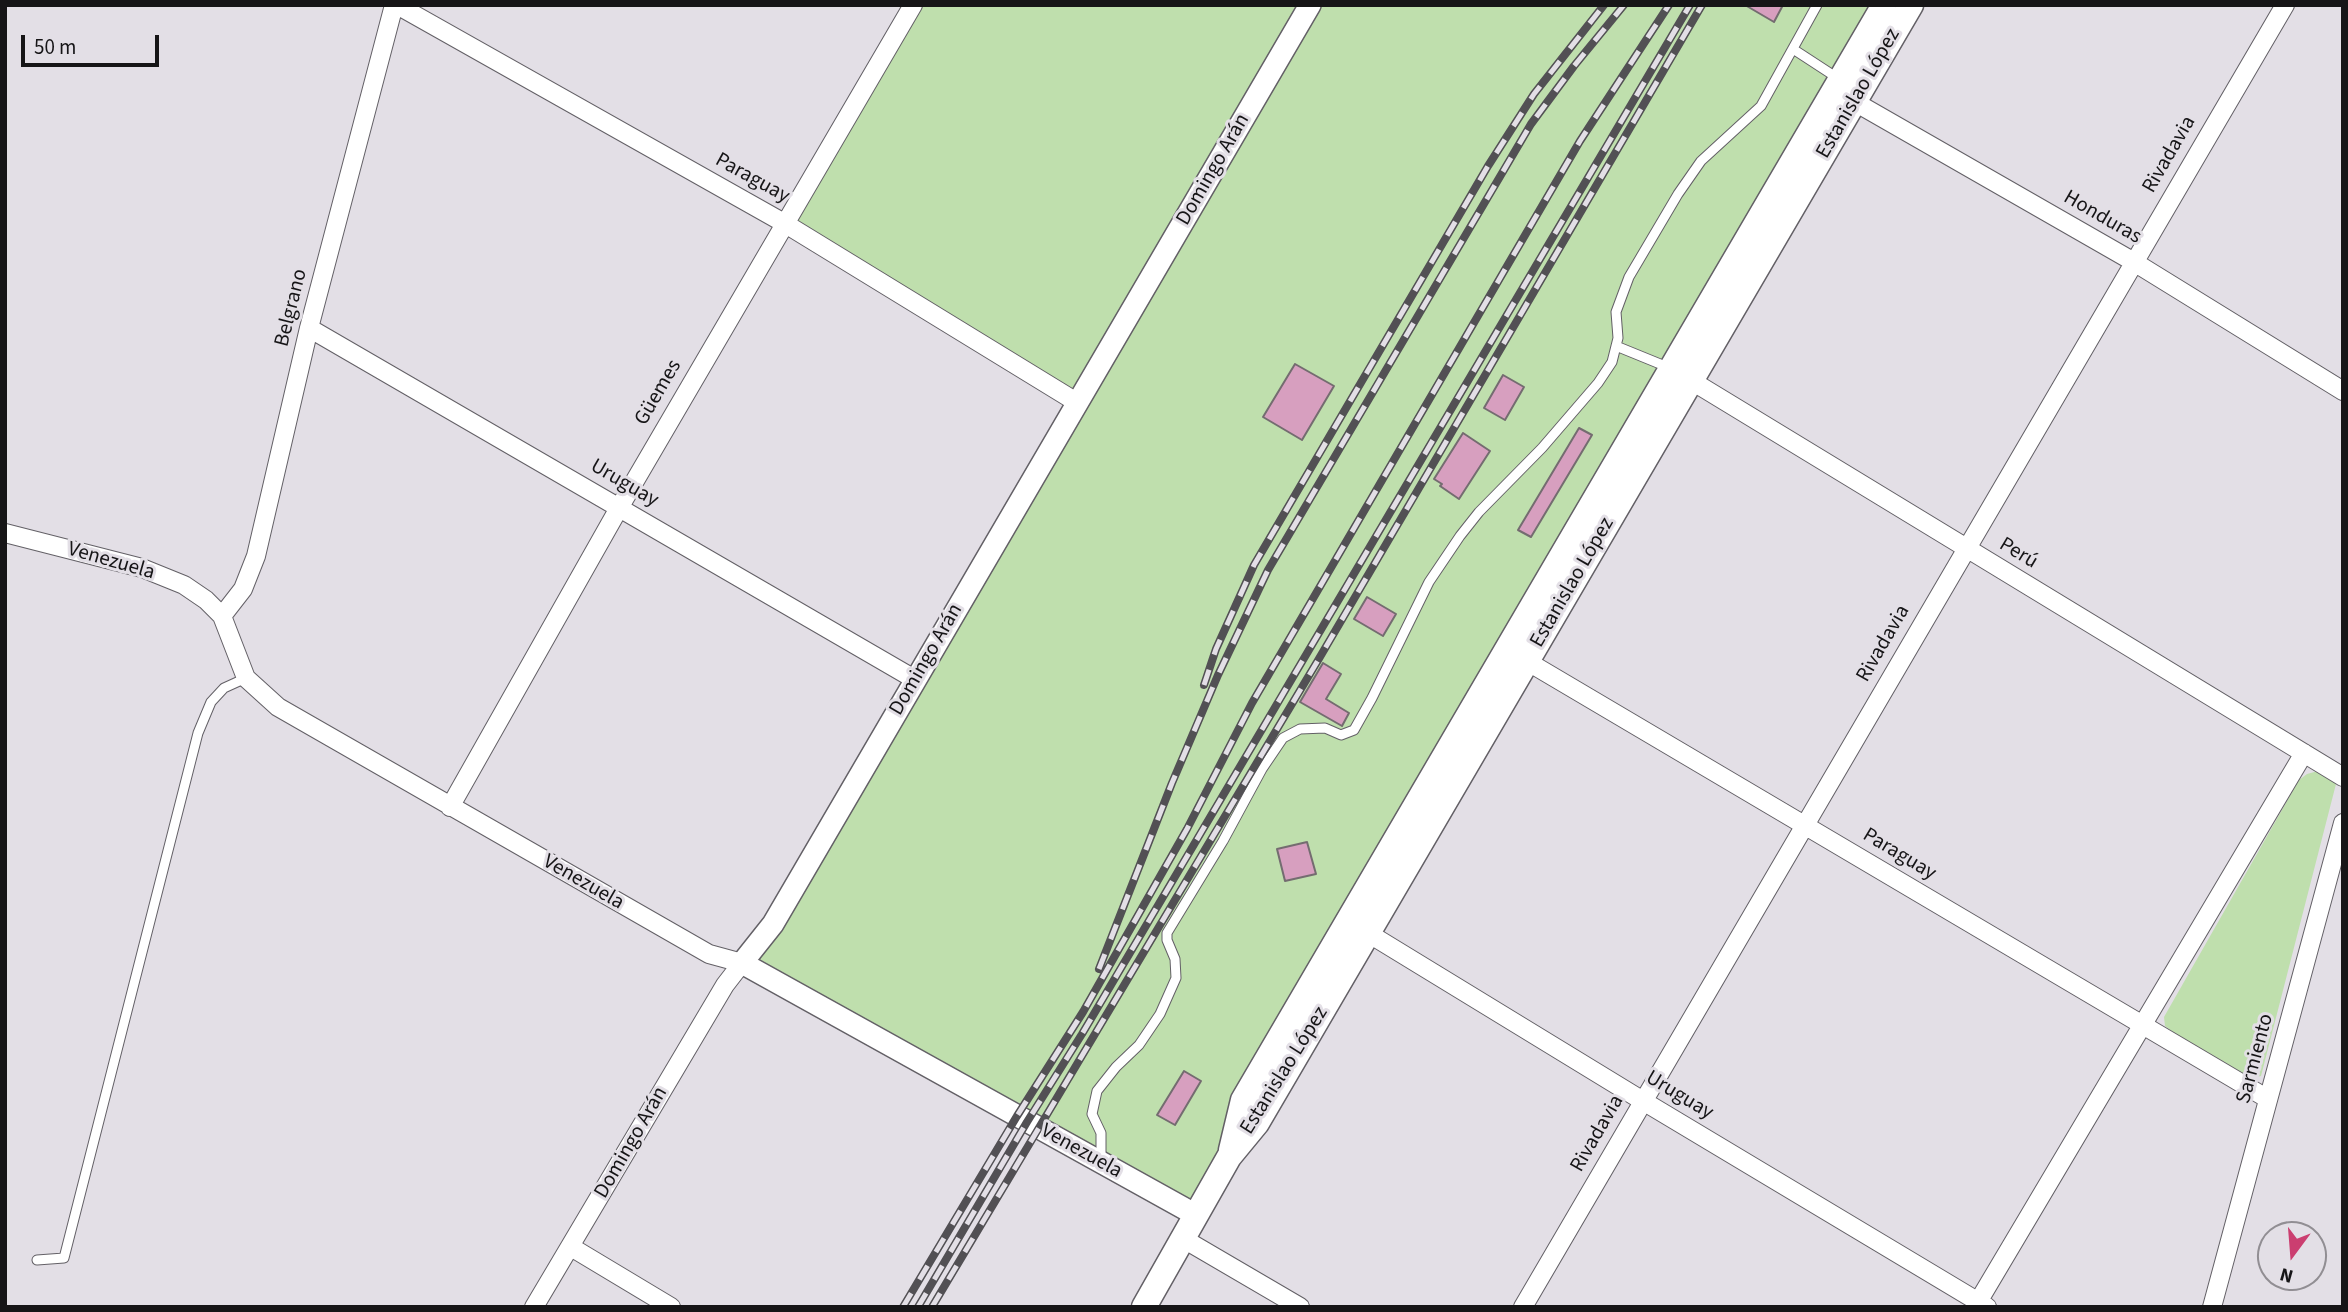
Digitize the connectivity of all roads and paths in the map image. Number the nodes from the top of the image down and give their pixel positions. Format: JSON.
{"nodes":[{"id":1,"x":396,"y":5,"type":"edge"},
{"id":2,"x":913,"y":5,"type":"edge"},
{"id":3,"x":1310,"y":5,"type":"edge"},
{"id":4,"x":1817,"y":5,"type":"edge"},
{"id":5,"x":1884,"y":5,"type":"edge"},
{"id":6,"x":1911,"y":5,"type":"edge"},
{"id":7,"x":2285,"y":5,"type":"edge"},
{"id":8,"x":1793,"y":49,"type":"junction"},
{"id":9,"x":1843,"y":91,"type":"junction"},
{"id":10,"x":784,"y":223,"type":"junction"},
{"id":11,"x":2134,"y":262,"type":"junction"},
{"id":12,"x":309,"y":328,"type":"junction"},
{"id":13,"x":1616,"y":346,"type":"junction"},
{"id":14,"x":1681,"y":375,"type":"junction"},
{"id":15,"x":2343,"y":391,"type":"edge"},
{"id":16,"x":1078,"y":403,"type":"junction"},
{"id":17,"x":618,"y":508,"type":"junction"},
{"id":18,"x":5,"y":533,"type":"edge"},
{"id":19,"x":1966,"y":549,"type":"junction"},
{"id":20,"x":222,"y":616,"type":"junction"},
{"id":21,"x":1517,"y":656,"type":"junction"},
{"id":22,"x":246,"y":678,"type":"junction"},
{"id":23,"x":915,"y":680,"type":"junction"},
{"id":24,"x":2304,"y":753,"type":"junction"},
{"id":25,"x":2343,"y":777,"type":"edge"},
{"id":26,"x":450,"y":807,"type":"junction"},
{"id":27,"x":2343,"y":823,"type":"edge"},
{"id":28,"x":1804,"y":825,"type":"junction"},
{"id":29,"x":1358,"y":927,"type":"junction"},
{"id":30,"x":742,"y":963,"type":"junction"},
{"id":31,"x":2143,"y":1025,"type":"junction"},
{"id":32,"x":2268,"y":1099,"type":"junction"},
{"id":33,"x":1643,"y":1101,"type":"junction"},
{"id":34,"x":1101,"y":1162,"type":"junction"},
{"id":35,"x":1196,"y":1214,"type":"junction"},
{"id":36,"x":1182,"y":1238,"type":"junction"},
{"id":37,"x":571,"y":1247,"type":"junction"},
{"id":38,"x":37,"y":1260,"type":"dead end"},
{"id":39,"x":1980,"y":1305,"type":"edge"},
{"id":40,"x":534,"y":1307,"type":"edge"},
{"id":41,"x":671,"y":1307,"type":"edge"},
{"id":42,"x":1144,"y":1307,"type":"edge"},
{"id":43,"x":1300,"y":1307,"type":"edge"},
{"id":44,"x":1523,"y":1307,"type":"edge"},
{"id":45,"x":2212,"y":1307,"type":"edge"}],
"edges":[{"from":1,"to":10,"type":"street","name":"Paraguay"},
{"from":1,"to":12,"type":"street","name":"Belgrano"},
{"from":2,"to":10,"type":"street","name":"Güemes"},
{"from":3,"to":16,"type":"street","name":"Domingo Arán"},
{"from":4,"to":8,"type":"lane"},
{"from":5,"to":9,"type":"main road","name":"Estanislao López"},
{"from":6,"to":9,"type":"main road","name":"Estanislao López"},
{"from":7,"to":11,"type":"street","name":"Rivadavia"},
{"from":8,"to":9,"type":"lane"},
{"from":8,"to":13,"type":"lane"},
{"from":9,"to":11,"type":"street","name":"Honduras"},
{"from":9,"to":14,"type":"main road","name":"Estanislao López"},
{"from":10,"to":16,"type":"street","name":"Paraguay"},
{"from":10,"to":17,"type":"street","name":"Güemes"},
{"from":11,"to":15,"type":"street","name":"Honduras"},
{"from":11,"to":19,"type":"street","name":"Rivadavia"},
{"from":12,"to":17,"type":"street","name":"Uruguay"},
{"from":12,"to":20,"type":"street","name":"Belgrano"},
{"from":13,"to":14,"type":"lane"},
{"from":13,"to":34,"type":"lane"},
{"from":14,"to":19,"type":"street","name":"Perú"},
{"from":14,"to":21,"type":"main road","name":"Estanislao López"},
{"from":16,"to":23,"type":"street","name":"Domingo Arán"},
{"from":17,"to":23,"type":"street","name":"Uruguay"},
{"from":17,"to":26,"type":"street","name":"Güemes"},
{"from":18,"to":20,"type":"street","name":"Venezuela"},
{"from":19,"to":24,"type":"street","name":"Perú"},
{"from":19,"to":28,"type":"street","name":"Rivadavia"},
{"from":20,"to":22,"type":"street","name":"Venezuela"},
{"from":21,"to":28,"type":"street","name":"Paraguay"},
{"from":21,"to":29,"type":"main road","name":"Estanislao López"},
{"from":22,"to":26,"type":"street","name":"Venezuela"},
{"from":22,"to":38,"type":"lane"},
{"from":23,"to":30,"type":"street","name":"Domingo Arán"},
{"from":24,"to":25,"type":"street","name":"Perú"},
{"from":24,"to":31,"type":"street"},
{"from":26,"to":30,"type":"street","name":"Venezuela"},
{"from":27,"to":32,"type":"street","name":"Sarmiento"},
{"from":28,"to":31,"type":"street","name":"Paraguay"},
{"from":28,"to":33,"type":"street","name":"Rivadavia"},
{"from":29,"to":33,"type":"street","name":"Uruguay"},
{"from":29,"to":35,"type":"main road","name":"Estanislao López"},
{"from":30,"to":34,"type":"street","name":"Venezuela"},
{"from":30,"to":37,"type":"street","name":"Domingo Arán"},
{"from":31,"to":32,"type":"street","name":"Paraguay"},
{"from":31,"to":39,"type":"street"},
{"from":32,"to":45,"type":"street","name":"Sarmiento"},
{"from":33,"to":39,"type":"street","name":"Uruguay"},
{"from":33,"to":44,"type":"street","name":"Rivadavia"},
{"from":34,"to":35,"type":"street","name":"Venezuela"},
{"from":35,"to":36,"type":"main road","name":"Estanislao López"},
{"from":36,"to":42,"type":"main road","name":"Estanislao López"},
{"from":36,"to":43,"type":"street"},
{"from":37,"to":40,"type":"street","name":"Domingo Arán"},
{"from":37,"to":41,"type":"street"}]}
